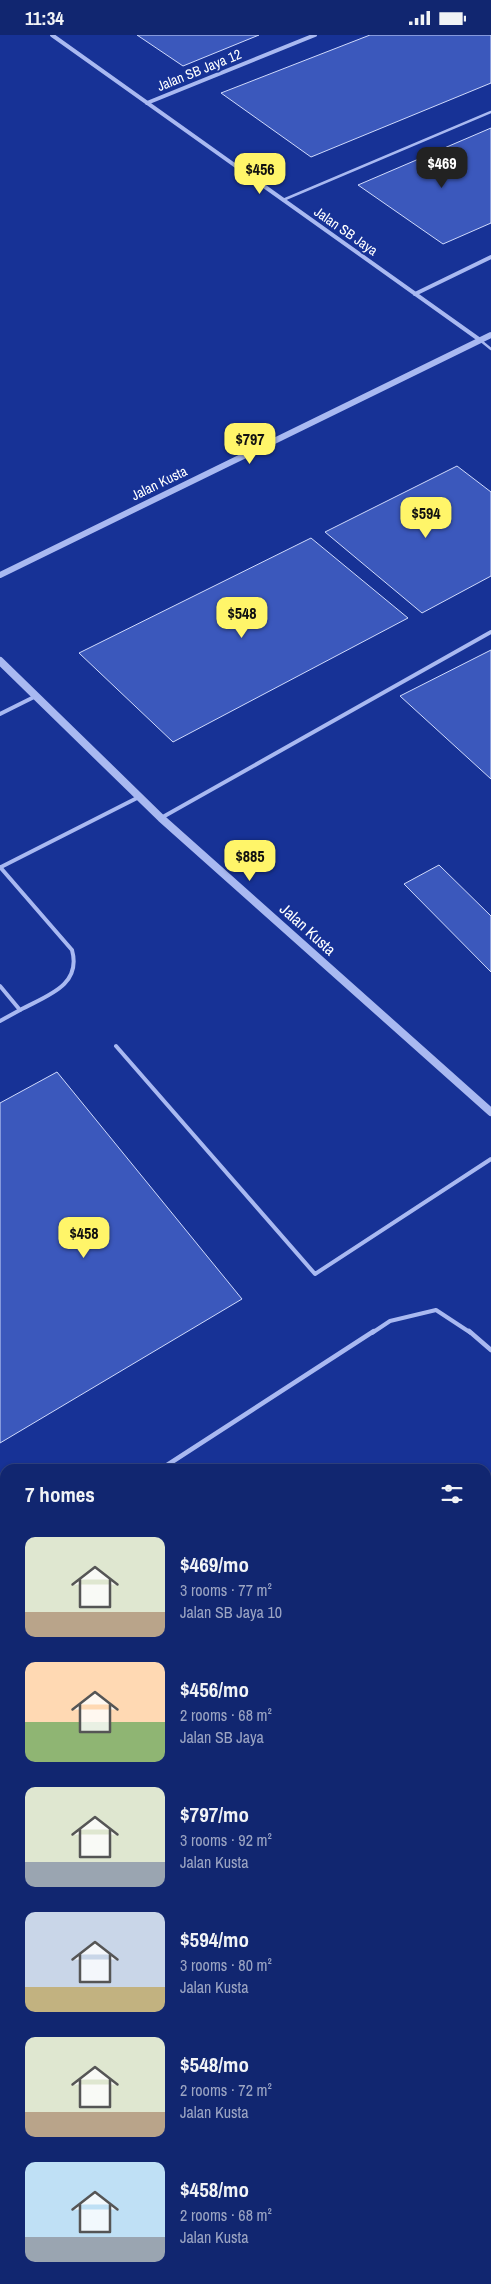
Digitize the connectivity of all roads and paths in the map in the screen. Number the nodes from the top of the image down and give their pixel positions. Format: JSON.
{"nodes":[{"id":1,"x":52,"y":35,"type":"edge"},
{"id":2,"x":315,"y":35,"type":"edge"},
{"id":3,"x":148,"y":103,"type":"junction"},
{"id":4,"x":491,"y":112,"type":"edge"},
{"id":5,"x":283,"y":200,"type":"junction"},
{"id":6,"x":491,"y":257,"type":"edge"},
{"id":7,"x":415,"y":294,"type":"junction"},
{"id":8,"x":491,"y":335,"type":"edge"},
{"id":9,"x":480,"y":340,"type":"junction"},
{"id":10,"x":491,"y":349,"type":"edge"},
{"id":11,"x":0,"y":575,"type":"edge"},
{"id":12,"x":491,"y":632,"type":"edge"},
{"id":13,"x":0,"y":661,"type":"edge"},
{"id":14,"x":36,"y":697,"type":"junction"},
{"id":15,"x":0,"y":714,"type":"edge"},
{"id":16,"x":139,"y":797,"type":"junction"},
{"id":17,"x":161,"y":818,"type":"junction"},
{"id":18,"x":0,"y":867,"type":"edge"},
{"id":19,"x":0,"y":986,"type":"edge"},
{"id":20,"x":20,"y":1010,"type":"junction"},
{"id":21,"x":0,"y":1021,"type":"edge"},
{"id":22,"x":116,"y":1046,"type":"dead end"},
{"id":23,"x":491,"y":1112,"type":"edge"},
{"id":24,"x":491,"y":1159,"type":"edge"},
{"id":25,"x":491,"y":1350,"type":"edge"},
{"id":26,"x":169,"y":1464,"type":"edge"}],
"edges":[{"from":1,"to":3,"type":"street","name":"Jalan SB Jaya"},
{"from":2,"to":3,"type":"street","name":"Jalan SB Jaya 12"},
{"from":3,"to":5,"type":"street","name":"Jalan SB Jaya"},
{"from":4,"to":5,"type":"lane"},
{"from":5,"to":7,"type":"street","name":"Jalan SB Jaya"},
{"from":6,"to":7,"type":"street"},
{"from":7,"to":9,"type":"street","name":"Jalan SB Jaya"},
{"from":8,"to":9,"type":"street","name":"Jalan Kusta"},
{"from":9,"to":10,"type":"lane"},
{"from":9,"to":11,"type":"street","name":"Jalan Kusta"},
{"from":12,"to":17,"type":"lane"},
{"from":13,"to":14,"type":"street","name":"Jalan Kusta"},
{"from":14,"to":15,"type":"lane"},
{"from":14,"to":16,"type":"street","name":"Jalan Kusta"},
{"from":16,"to":17,"type":"street","name":"Jalan Kusta"},
{"from":16,"to":18,"type":"lane"},
{"from":17,"to":23,"type":"street","name":"Jalan Kusta"},
{"from":18,"to":20,"type":"lane"},
{"from":19,"to":20,"type":"lane"},
{"from":20,"to":21,"type":"lane"},
{"from":22,"to":24,"type":"lane"},
{"from":25,"to":26,"type":"lane"}]}
